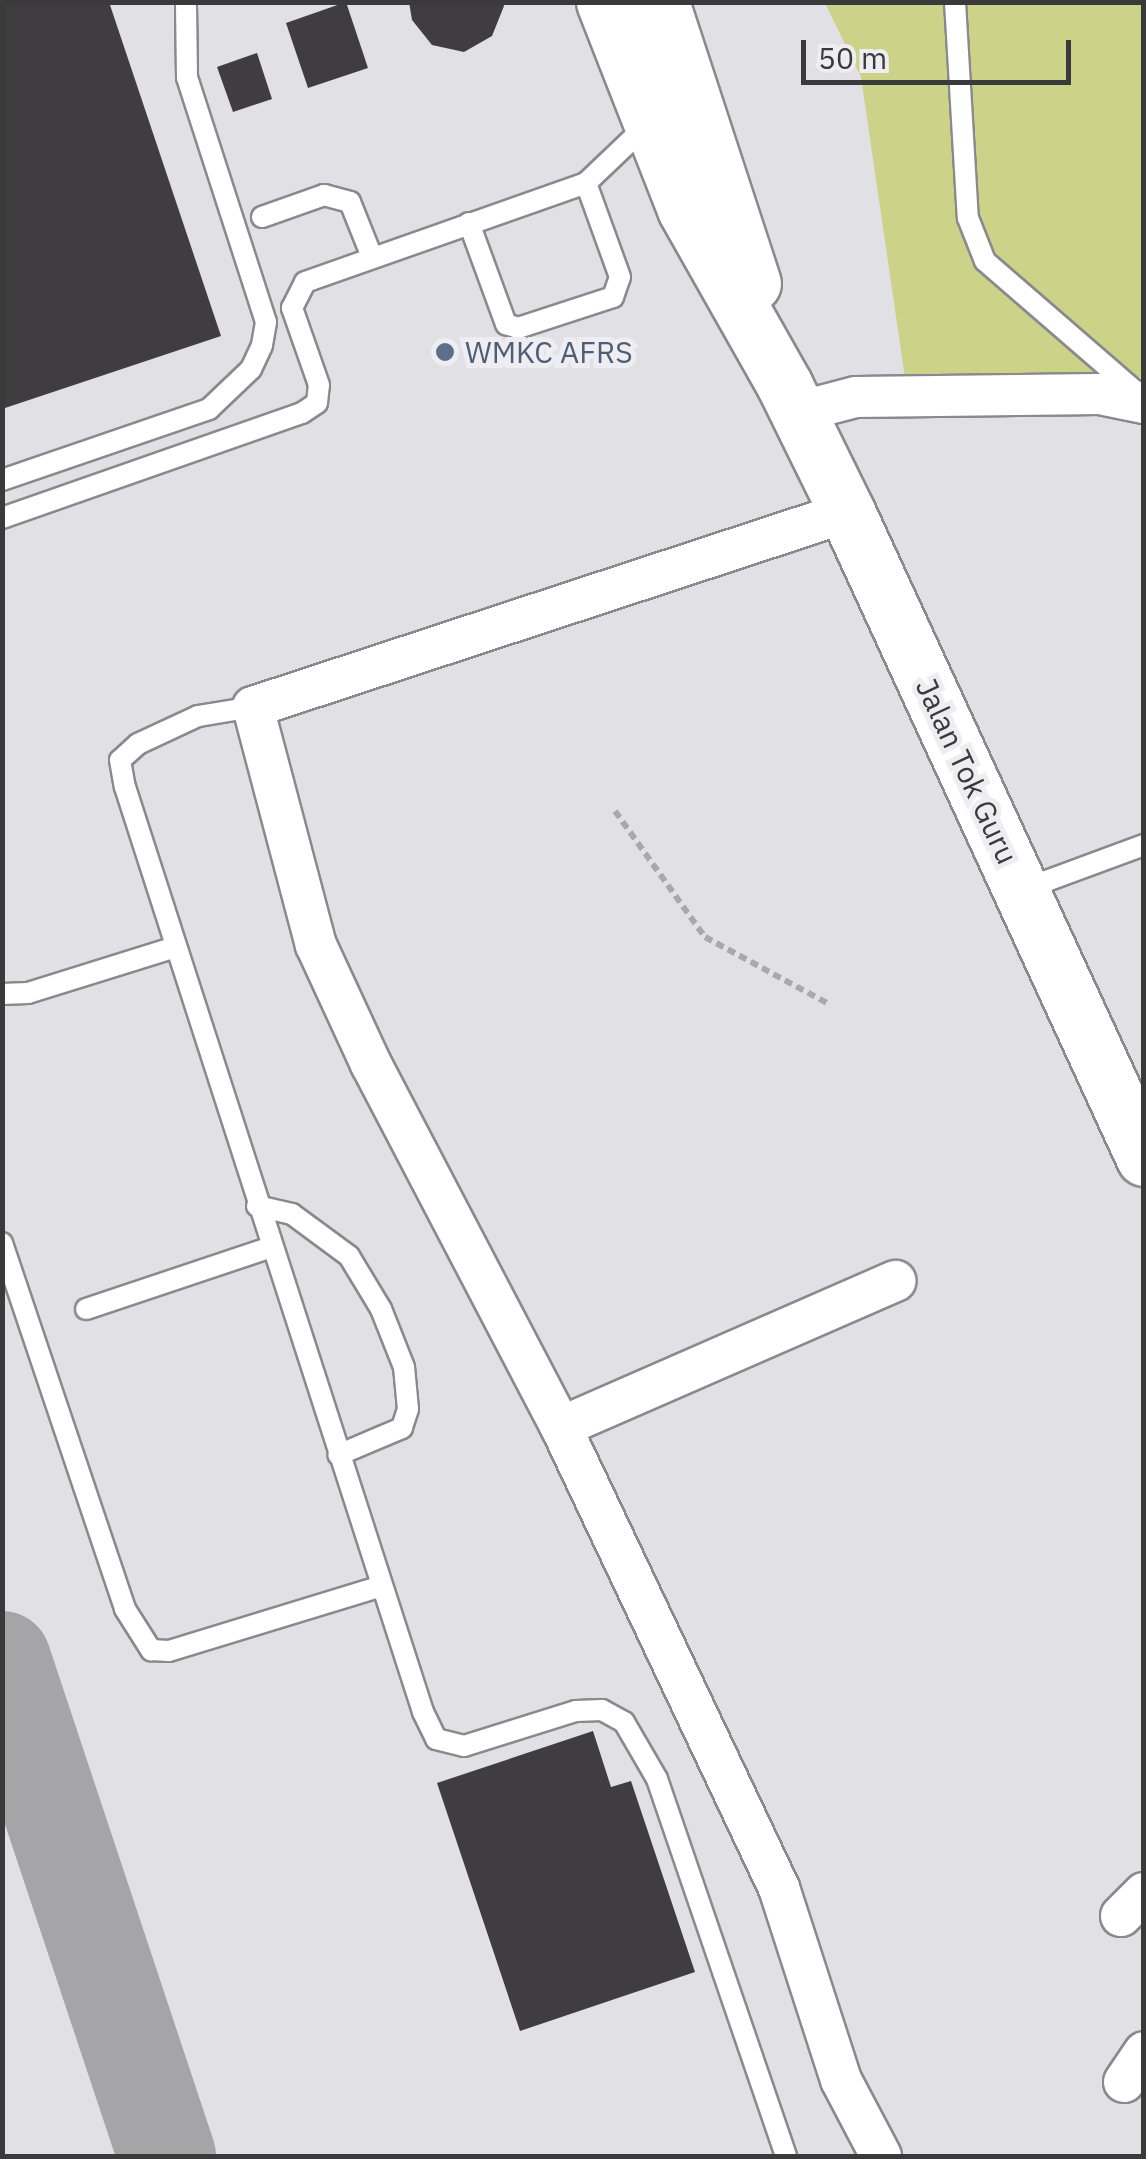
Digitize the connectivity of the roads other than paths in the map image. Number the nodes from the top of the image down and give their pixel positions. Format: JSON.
{"nodes":[{"id":1,"x":186,"y":2,"type":"edge"},
{"id":2,"x":604,"y":2,"type":"edge"},
{"id":3,"x":660,"y":2,"type":"edge"},
{"id":4,"x":955,"y":2,"type":"edge"},
{"id":5,"x":651,"y":122,"type":"junction"},
{"id":6,"x":586,"y":183,"type":"junction"},
{"id":7,"x":262,"y":217,"type":"dead end"},
{"id":8,"x":469,"y":223,"type":"junction"},
{"id":9,"x":372,"y":257,"type":"junction"},
{"id":10,"x":792,"y":399,"type":"junction"},
{"id":11,"x":1144,"y":401,"type":"edge"},
{"id":12,"x":2,"y":480,"type":"edge"},
{"id":13,"x":846,"y":512,"type":"junction"},
{"id":14,"x":2,"y":518,"type":"edge"},
{"id":15,"x":252,"y":707,"type":"junction"},
{"id":16,"x":1144,"y":845,"type":"edge"},
{"id":17,"x":1023,"y":890,"type":"junction"},
{"id":18,"x":176,"y":947,"type":"junction"},
{"id":19,"x":2,"y":994,"type":"edge"},
{"id":20,"x":1144,"y":1158,"type":"edge"},
{"id":21,"x":257,"y":1206,"type":"junction"},
{"id":22,"x":2,"y":1243,"type":"edge"},
{"id":23,"x":271,"y":1246,"type":"junction"},
{"id":24,"x":895,"y":1281,"type":"dead end"},
{"id":25,"x":86,"y":1309,"type":"dead end"},
{"id":26,"x":561,"y":1427,"type":"junction"},
{"id":27,"x":338,"y":1454,"type":"junction"},
{"id":28,"x":380,"y":1586,"type":"junction"},
{"id":29,"x":786,"y":2156,"type":"edge"},
{"id":30,"x":881,"y":2156,"type":"edge"}],
"edges":[{"from":1,"to":12,"type":"lane"},
{"from":2,"to":5,"type":"main road","name":"Jalan Tok Guru"},
{"from":3,"to":10,"type":"main road","name":"Jalan Tok Guru"},
{"from":4,"to":11,"type":"lane"},
{"from":5,"to":6,"type":"lane"},
{"from":5,"to":10,"type":"main road","name":"Jalan Tok Guru"},
{"from":6,"to":8,"type":"lane"},
{"from":6,"to":8,"type":"lane"},
{"from":7,"to":9,"type":"lane"},
{"from":8,"to":9,"type":"lane"},
{"from":9,"to":14,"type":"lane"},
{"from":10,"to":11,"type":"street"},
{"from":10,"to":13,"type":"main road","name":"Jalan Tok Guru"},
{"from":13,"to":15,"type":"street"},
{"from":13,"to":17,"type":"main road","name":"Jalan Tok Guru"},
{"from":15,"to":18,"type":"lane"},
{"from":15,"to":26,"type":"street"},
{"from":16,"to":17,"type":"lane"},
{"from":17,"to":20,"type":"main road","name":"Jalan Tok Guru"},
{"from":18,"to":19,"type":"lane"},
{"from":18,"to":21,"type":"lane"},
{"from":21,"to":23,"type":"lane"},
{"from":21,"to":27,"type":"lane"},
{"from":22,"to":28,"type":"lane"},
{"from":23,"to":25,"type":"lane"},
{"from":23,"to":27,"type":"lane"},
{"from":24,"to":26,"type":"street"},
{"from":26,"to":30,"type":"street"},
{"from":27,"to":28,"type":"lane"},
{"from":28,"to":29,"type":"lane"}]}
